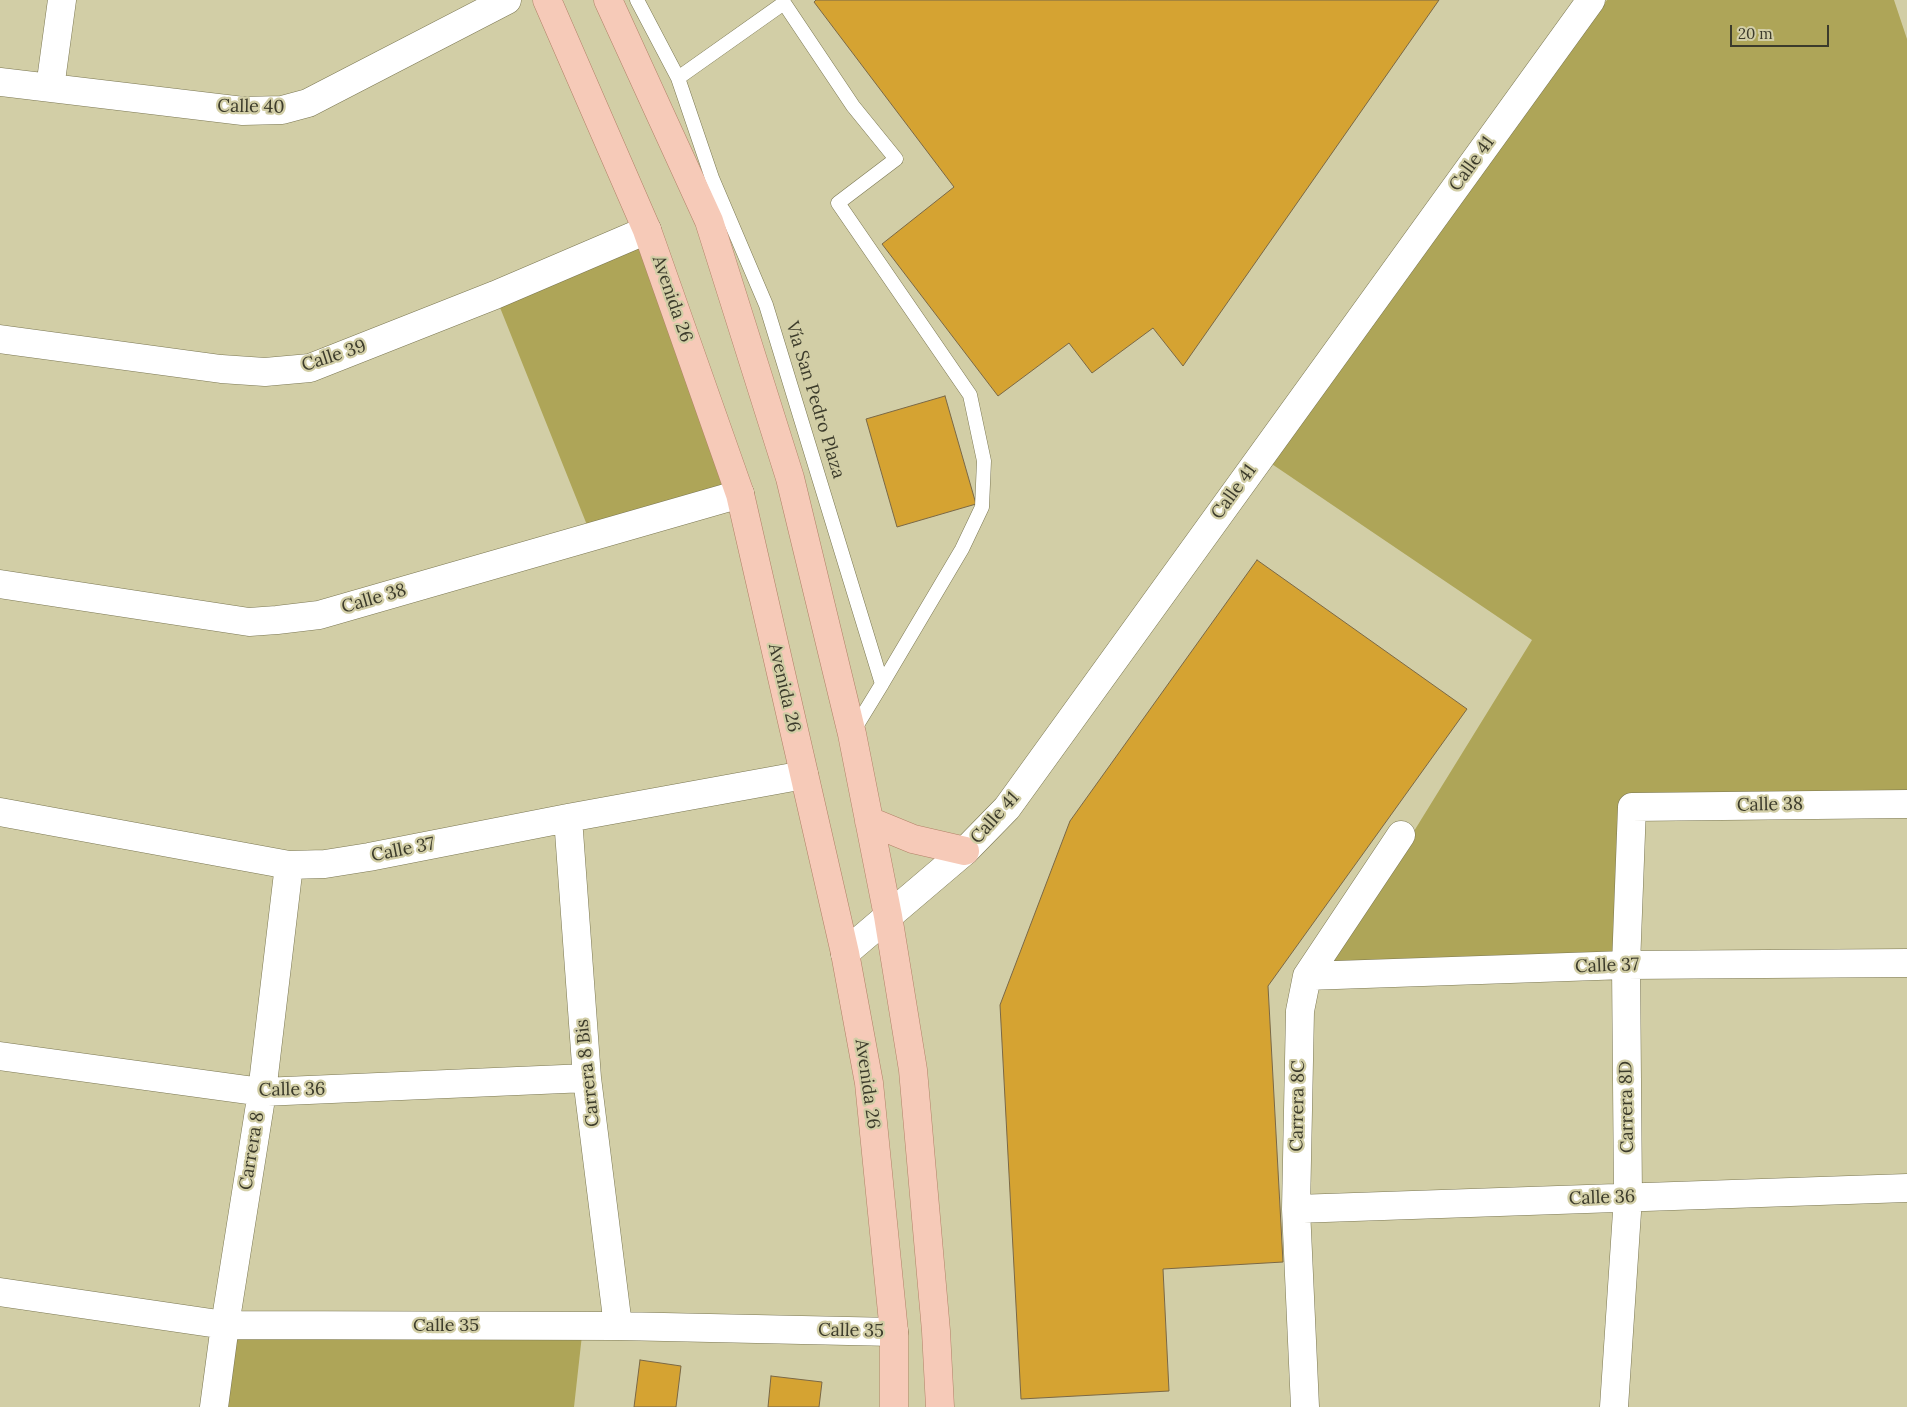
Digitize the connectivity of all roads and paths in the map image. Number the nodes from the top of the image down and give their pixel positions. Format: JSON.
{"nodes":[{"id":1,"x":62,"y":0,"type":"edge"},
{"id":2,"x":507,"y":0,"type":"edge"},
{"id":3,"x":547,"y":0,"type":"edge"},
{"id":4,"x":608,"y":0,"type":"edge"},
{"id":5,"x":636,"y":0,"type":"edge"},
{"id":6,"x":1591,"y":0,"type":"edge"},
{"id":7,"x":678,"y":78,"type":"junction"},
{"id":8,"x":0,"y":82,"type":"edge"},
{"id":9,"x":50,"y":88,"type":"junction"},
{"id":10,"x":647,"y":230,"type":"junction"},
{"id":11,"x":0,"y":339,"type":"edge"},
{"id":12,"x":740,"y":494,"type":"junction"},
{"id":13,"x":0,"y":584,"type":"edge"},
{"id":14,"x":882,"y":684,"type":"junction"},
{"id":15,"x":852,"y":734,"type":"junction"},
{"id":16,"x":804,"y":775,"type":"junction"},
{"id":17,"x":1907,"y":804,"type":"edge"},
{"id":18,"x":1632,"y":807,"type":"joint"},
{"id":19,"x":0,"y":812,"type":"edge"},
{"id":20,"x":568,"y":818,"type":"junction"},
{"id":21,"x":869,"y":821,"type":"junction"},
{"id":22,"x":1401,"y":835,"type":"dead end"},
{"id":23,"x":965,"y":851,"type":"junction"},
{"id":24,"x":289,"y":865,"type":"junction"},
{"id":25,"x":888,"y":916,"type":"junction"},
{"id":26,"x":845,"y":953,"type":"junction"},
{"id":27,"x":1907,"y":963,"type":"edge"},
{"id":28,"x":1626,"y":965,"type":"junction"},
{"id":29,"x":1307,"y":976,"type":"junction"},
{"id":30,"x":0,"y":1056,"type":"edge"},
{"id":31,"x":587,"y":1078,"type":"junction"},
{"id":32,"x":262,"y":1092,"type":"junction"},
{"id":33,"x":1907,"y":1188,"type":"edge"},
{"id":34,"x":1628,"y":1197,"type":"junction"},
{"id":35,"x":1296,"y":1209,"type":"junction"},
{"id":36,"x":0,"y":1292,"type":"edge"},
{"id":37,"x":225,"y":1325,"type":"junction"},
{"id":38,"x":618,"y":1326,"type":"junction"},
{"id":39,"x":894,"y":1332,"type":"junction"},
{"id":40,"x":214,"y":1407,"type":"edge"},
{"id":41,"x":894,"y":1407,"type":"edge"},
{"id":42,"x":940,"y":1407,"type":"edge"},
{"id":43,"x":1305,"y":1407,"type":"edge"},
{"id":44,"x":1614,"y":1407,"type":"edge"}],
"edges":[{"from":1,"to":9,"type":"street"},
{"from":2,"to":9,"type":"street","name":"Calle 40"},
{"from":3,"to":10,"type":"main road","name":"Avenida 26"},
{"from":4,"to":15,"type":"main road"},
{"from":5,"to":7,"type":"lane","name":"Vía San Pedro Plaza"},
{"from":6,"to":23,"type":"street","name":"Calle 41"},
{"from":7,"to":14,"type":"lane","name":"Vía San Pedro Plaza"},
{"from":7,"to":14,"type":"lane"},
{"from":8,"to":9,"type":"street","name":"Calle 40"},
{"from":10,"to":11,"type":"street","name":"Calle 39"},
{"from":10,"to":12,"type":"main road","name":"Avenida 26"},
{"from":12,"to":13,"type":"street","name":"Calle 38"},
{"from":12,"to":16,"type":"main road","name":"Avenida 26"},
{"from":14,"to":15,"type":"lane"},
{"from":15,"to":21,"type":"main road"},
{"from":16,"to":20,"type":"street","name":"Calle 37"},
{"from":16,"to":26,"type":"main road","name":"Avenida 26"},
{"from":17,"to":18,"type":"street","name":"Calle 38"},
{"from":18,"to":28,"type":"street","name":"Carrera 8D"},
{"from":19,"to":24,"type":"street","name":"Calle 37"},
{"from":20,"to":24,"type":"street","name":"Calle 37"},
{"from":20,"to":31,"type":"street","name":"Carrera 8 Bis"},
{"from":21,"to":23,"type":"main road"},
{"from":21,"to":25,"type":"main road"},
{"from":22,"to":29,"type":"street","name":"Carrera 8C"},
{"from":23,"to":25,"type":"street","name":"Calle 41"},
{"from":24,"to":32,"type":"street","name":"Carrera 8"},
{"from":25,"to":26,"type":"street","name":"Calle 41"},
{"from":25,"to":42,"type":"main road"},
{"from":26,"to":39,"type":"main road","name":"Avenida 26"},
{"from":27,"to":28,"type":"street","name":"Calle 37"},
{"from":28,"to":29,"type":"street","name":"Calle 37"},
{"from":28,"to":34,"type":"street","name":"Carrera 8D"},
{"from":29,"to":35,"type":"street","name":"Carrera 8C"},
{"from":30,"to":32,"type":"street","name":"Calle 36"},
{"from":31,"to":32,"type":"street","name":"Calle 36"},
{"from":31,"to":38,"type":"street","name":"Carrera 8 Bis"},
{"from":32,"to":37,"type":"street","name":"Carrera 8"},
{"from":33,"to":34,"type":"street","name":"Calle 36"},
{"from":34,"to":35,"type":"street","name":"Calle 36"},
{"from":34,"to":44,"type":"street","name":"Carrera 8D"},
{"from":35,"to":43,"type":"street","name":"Carrera 8C"},
{"from":36,"to":37,"type":"street","name":"Calle 35"},
{"from":37,"to":38,"type":"street","name":"Calle 35"},
{"from":37,"to":40,"type":"street","name":"Carrera 8"},
{"from":38,"to":39,"type":"street","name":"Calle 35"},
{"from":39,"to":41,"type":"main road","name":"Avenida 26"}]}
